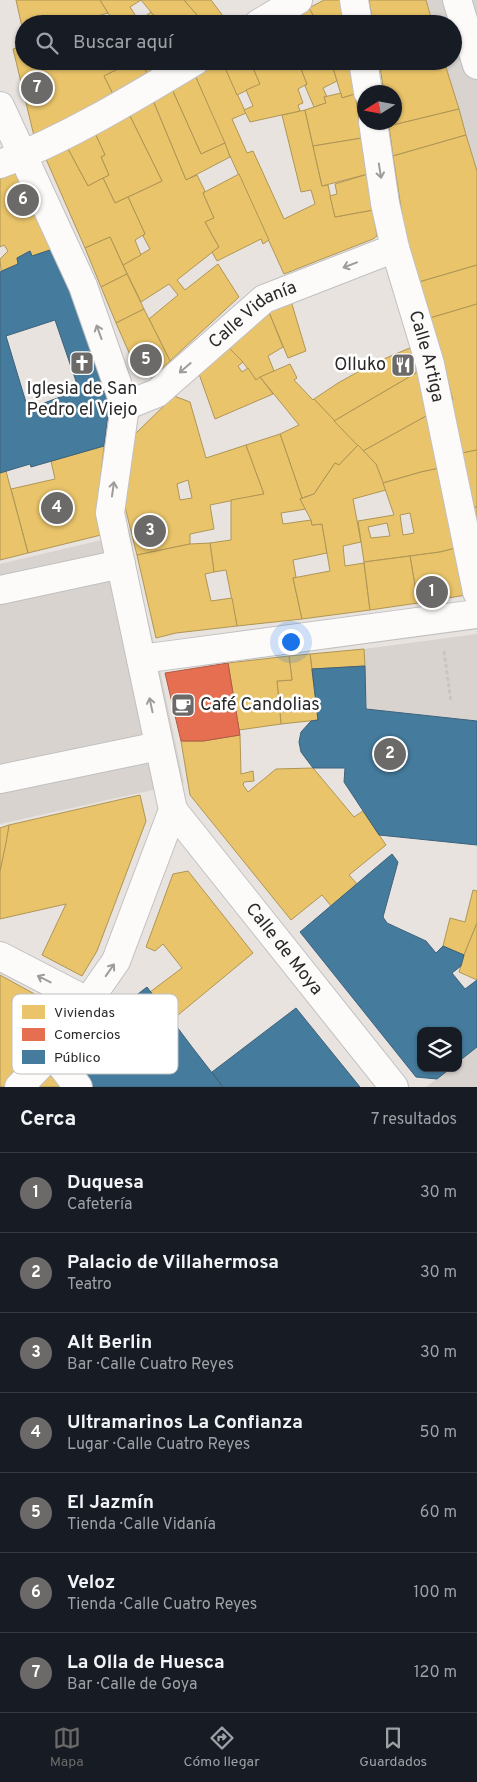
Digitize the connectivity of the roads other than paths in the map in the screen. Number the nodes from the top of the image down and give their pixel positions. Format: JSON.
{"nodes":[{"id":1,"x":298,"y":0,"type":"edge"},
{"id":2,"x":354,"y":0,"type":"edge"},
{"id":3,"x":457,"y":0,"type":"edge"},
{"id":4,"x":273,"y":15,"type":"edge"},
{"id":5,"x":356,"y":15,"type":"edge"},
{"id":6,"x":462,"y":15,"type":"edge"},
{"id":7,"x":462,"y":16,"type":"edge"},
{"id":8,"x":477,"y":65,"type":"edge"},
{"id":9,"x":180,"y":70,"type":"edge"},
{"id":10,"x":365,"y":70,"type":"edge"},
{"id":11,"x":367,"y":85,"type":"edge"},
{"id":12,"x":0,"y":106,"type":"edge"},
{"id":13,"x":374,"y":130,"type":"edge"},
{"id":14,"x":12,"y":159,"type":"edge"},
{"id":15,"x":395,"y":248,"type":"junction"},
{"id":16,"x":125,"y":406,"type":"junction"},
{"id":17,"x":121,"y":564,"type":"junction"},
{"id":18,"x":0,"y":590,"type":"edge"},
{"id":19,"x":477,"y":592,"type":"edge"},
{"id":20,"x":477,"y":614,"type":"edge"},
{"id":21,"x":141,"y":660,"type":"junction"},
{"id":22,"x":159,"y":746,"type":"junction"},
{"id":23,"x":0,"y":779,"type":"edge"},
{"id":24,"x":171,"y":798,"type":"junction"},
{"id":25,"x":0,"y":956,"type":"edge"},
{"id":26,"x":73,"y":994,"type":"edge"},
{"id":27,"x":92,"y":994,"type":"edge"},
{"id":28,"x":31,"y":1074,"type":"edge"},
{"id":29,"x":68,"y":1074,"type":"edge"},
{"id":30,"x":19,"y":1087,"type":"edge"},
{"id":31,"x":78,"y":1087,"type":"edge"},
{"id":32,"x":394,"y":1087,"type":"edge"}],
"edges":[{"from":1,"to":4,"type":"street"},
{"from":2,"to":5,"type":"street"},
{"from":3,"to":6,"type":"street"},
{"from":7,"to":8,"type":"street"},
{"from":9,"to":14,"type":"street"},
{"from":10,"to":11,"type":"street"},
{"from":12,"to":14,"type":"street"},
{"from":13,"to":15,"type":"street","name":"Calle Artiga","one_way":true},
{"from":16,"to":14,"type":"street","one_way":true},
{"from":15,"to":16,"type":"street","name":"Calle Vidanía","one_way":true},
{"from":15,"to":19,"type":"street","name":"Calle Artiga"},
{"from":17,"to":16,"type":"street","one_way":true},
{"from":17,"to":18,"type":"street"},
{"from":17,"to":21,"type":"street"},
{"from":20,"to":21,"type":"street"},
{"from":22,"to":21,"type":"street","one_way":true},
{"from":22,"to":23,"type":"street"},
{"from":22,"to":24,"type":"street"},
{"from":27,"to":24,"type":"street","one_way":true},
{"from":24,"to":32,"type":"street","name":"Calle de Moya"},
{"from":26,"to":25,"type":"street","one_way":true},
{"from":28,"to":30,"type":"street"},
{"from":29,"to":31,"type":"street"}]}
